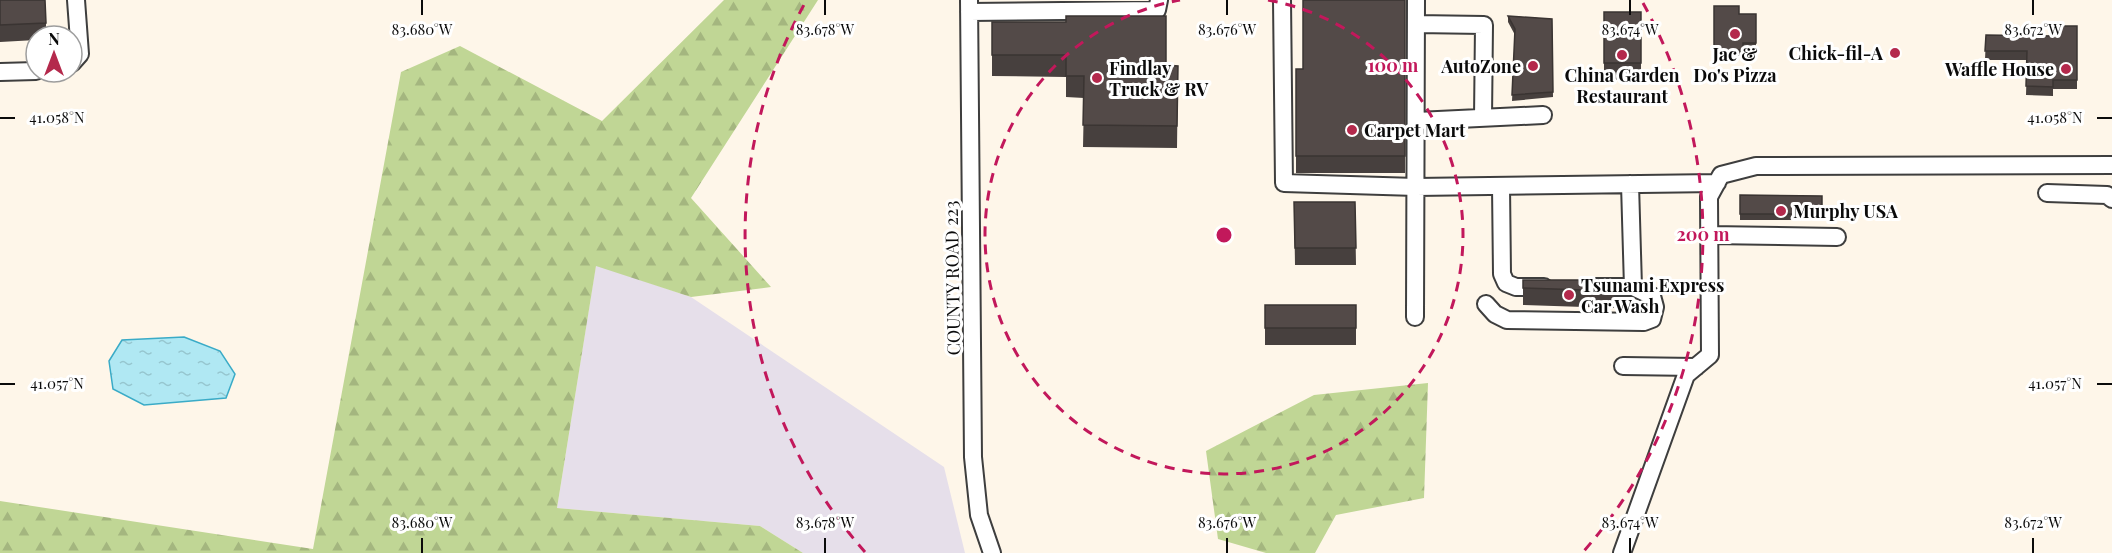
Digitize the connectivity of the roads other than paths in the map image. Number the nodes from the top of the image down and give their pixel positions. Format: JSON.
{"nodes":[{"id":1,"x":76,"y":0,"type":"edge"},
{"id":2,"x":1159,"y":0,"type":"edge"},
{"id":3,"x":1282,"y":0,"type":"edge"},
{"id":4,"x":1416,"y":0,"type":"edge"},
{"id":5,"x":969,"y":6,"type":"edge"},
{"id":6,"x":78,"y":24,"type":"edge"},
{"id":7,"x":1416,"y":24,"type":"junction"},
{"id":8,"x":24,"y":71,"type":"edge"},
{"id":9,"x":0,"y":72,"type":"edge"},
{"id":10,"x":1543,"y":115,"type":"dead end"},
{"id":11,"x":1483,"y":118,"type":"junction"},
{"id":12,"x":1417,"y":121,"type":"junction"},
{"id":13,"x":2112,"y":165,"type":"edge"},
{"id":14,"x":1717,"y":183,"type":"junction"},
{"id":15,"x":1630,"y":184,"type":"junction"},
{"id":16,"x":1501,"y":186,"type":"junction"},
{"id":17,"x":1416,"y":187,"type":"junction"},
{"id":18,"x":2047,"y":193,"type":"dead end"},
{"id":19,"x":2112,"y":199,"type":"edge"},
{"id":20,"x":1709,"y":235,"type":"junction"},
{"id":21,"x":1837,"y":237,"type":"dead end"},
{"id":22,"x":1633,"y":287,"type":"junction"},
{"id":23,"x":1486,"y":304,"type":"dead end"},
{"id":24,"x":1415,"y":317,"type":"dead end"},
{"id":25,"x":1623,"y":366,"type":"dead end"},
{"id":26,"x":1696,"y":367,"type":"junction"},
{"id":27,"x":992,"y":553,"type":"edge"},
{"id":28,"x":1622,"y":553,"type":"edge"}],
"edges":[{"from":1,"to":6,"type":"street"},
{"from":2,"to":5,"type":"street"},
{"from":3,"to":17,"type":"street"},
{"from":4,"to":7,"type":"street"},
{"from":5,"to":27,"type":"street","name":"COUNTY ROAD 223"},
{"from":7,"to":11,"type":"street"},
{"from":7,"to":12,"type":"street"},
{"from":8,"to":9,"type":"street"},
{"from":10,"to":11,"type":"street"},
{"from":11,"to":12,"type":"street"},
{"from":12,"to":17,"type":"street"},
{"from":13,"to":14,"type":"street"},
{"from":14,"to":15,"type":"street"},
{"from":14,"to":20,"type":"street"},
{"from":15,"to":16,"type":"street"},
{"from":15,"to":22,"type":"street"},
{"from":16,"to":17,"type":"street"},
{"from":16,"to":22,"type":"street"},
{"from":17,"to":24,"type":"street"},
{"from":18,"to":19,"type":"street"},
{"from":20,"to":21,"type":"street"},
{"from":20,"to":26,"type":"street"},
{"from":22,"to":23,"type":"street"},
{"from":25,"to":26,"type":"street"},
{"from":26,"to":28,"type":"street"}]}
